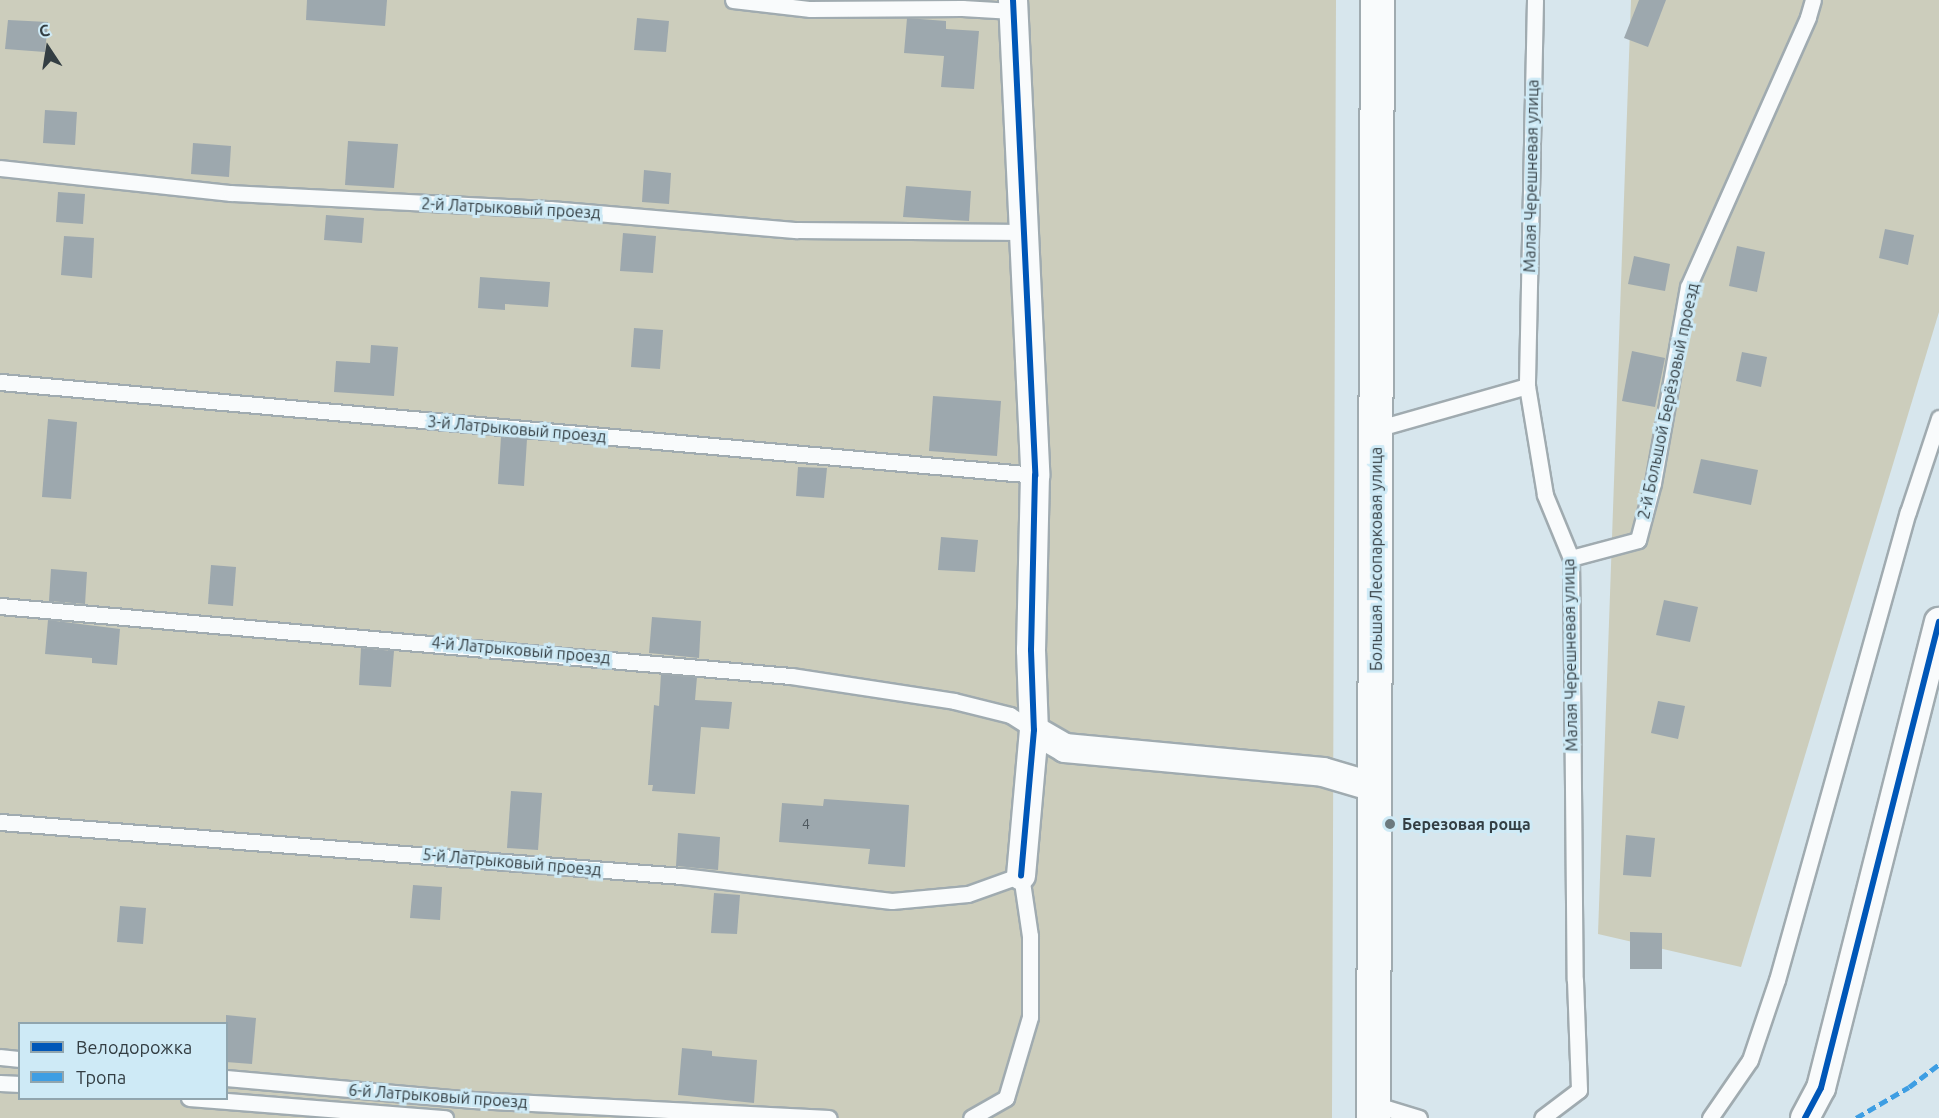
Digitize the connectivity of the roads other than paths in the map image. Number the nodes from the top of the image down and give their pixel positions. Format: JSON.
{"nodes":[{"id":1,"x":733,"y":0,"type":"edge"},
{"id":2,"x":1377,"y":0,"type":"edge"},
{"id":3,"x":1536,"y":0,"type":"edge"},
{"id":4,"x":1813,"y":0,"type":"edge"},
{"id":5,"x":1013,"y":5,"type":"edge"},
{"id":6,"x":0,"y":168,"type":"edge"},
{"id":7,"x":1023,"y":232,"type":"junction"},
{"id":8,"x":0,"y":382,"type":"edge"},
{"id":9,"x":1527,"y":387,"type":"junction"},
{"id":10,"x":1939,"y":418,"type":"edge"},
{"id":11,"x":1377,"y":429,"type":"junction"},
{"id":12,"x":1035,"y":475,"type":"junction"},
{"id":13,"x":1571,"y":558,"type":"junction"},
{"id":14,"x":0,"y":606,"type":"edge"},
{"id":15,"x":1939,"y":622,"type":"edge"},
{"id":16,"x":1034,"y":730,"type":"junction"},
{"id":17,"x":1374,"y":787,"type":"junction"},
{"id":18,"x":0,"y":822,"type":"edge"},
{"id":19,"x":1021,"y":875,"type":"junction"},
{"id":20,"x":0,"y":1057,"type":"edge"},
{"id":21,"x":18,"y":1059,"type":"edge"},
{"id":22,"x":228,"y":1078,"type":"edge"},
{"id":23,"x":0,"y":1083,"type":"edge"},
{"id":24,"x":18,"y":1084,"type":"edge"},
{"id":25,"x":215,"y":1100,"type":"edge"},
{"id":26,"x":1373,"y":1111,"type":"edge"},
{"id":27,"x":446,"y":1118,"type":"edge"},
{"id":28,"x":829,"y":1118,"type":"edge"},
{"id":29,"x":970,"y":1118,"type":"edge"},
{"id":30,"x":1419,"y":1118,"type":"edge"},
{"id":31,"x":1542,"y":1118,"type":"edge"},
{"id":32,"x":1710,"y":1118,"type":"edge"},
{"id":33,"x":1805,"y":1118,"type":"edge"}],
"edges":[{"from":1,"to":5,"type":"lane"},
{"from":2,"to":11,"type":"main road","name":"Большая Лесопарковая улица"},
{"from":3,"to":9,"type":"lane","name":"Малая Черешневая улица"},
{"from":4,"to":13,"type":"lane","name":"2-й Большой Берёзовый проезд"},
{"from":5,"to":7,"type":"street"},
{"from":6,"to":7,"type":"lane","name":"2-й Латрыковый проезд"},
{"from":7,"to":12,"type":"street"},
{"from":8,"to":12,"type":"lane","name":"3-й Латрыковый проезд"},
{"from":9,"to":11,"type":"lane"},
{"from":9,"to":13,"type":"lane","name":"Малая Черешневая улица"},
{"from":10,"to":32,"type":"lane"},
{"from":11,"to":17,"type":"main road","name":"Большая Лесопарковая улица"},
{"from":12,"to":16,"type":"street"},
{"from":13,"to":31,"type":"lane","name":"Малая Черешневая улица"},
{"from":14,"to":16,"type":"lane","name":"4-й Латрыковый проезд"},
{"from":15,"to":33,"type":"street"},
{"from":16,"to":17,"type":"street"},
{"from":16,"to":19,"type":"street"},
{"from":17,"to":26,"type":"main road","name":"Большая Лесопарковая улица"},
{"from":18,"to":19,"type":"lane","name":"5-й Латрыковый проезд"},
{"from":19,"to":29,"type":"lane"},
{"from":20,"to":21,"type":"lane"},
{"from":22,"to":28,"type":"lane","name":"6-й Латрыковый проезд"},
{"from":23,"to":24,"type":"lane"},
{"from":25,"to":27,"type":"lane"},
{"from":26,"to":30,"type":"lane"}]}
